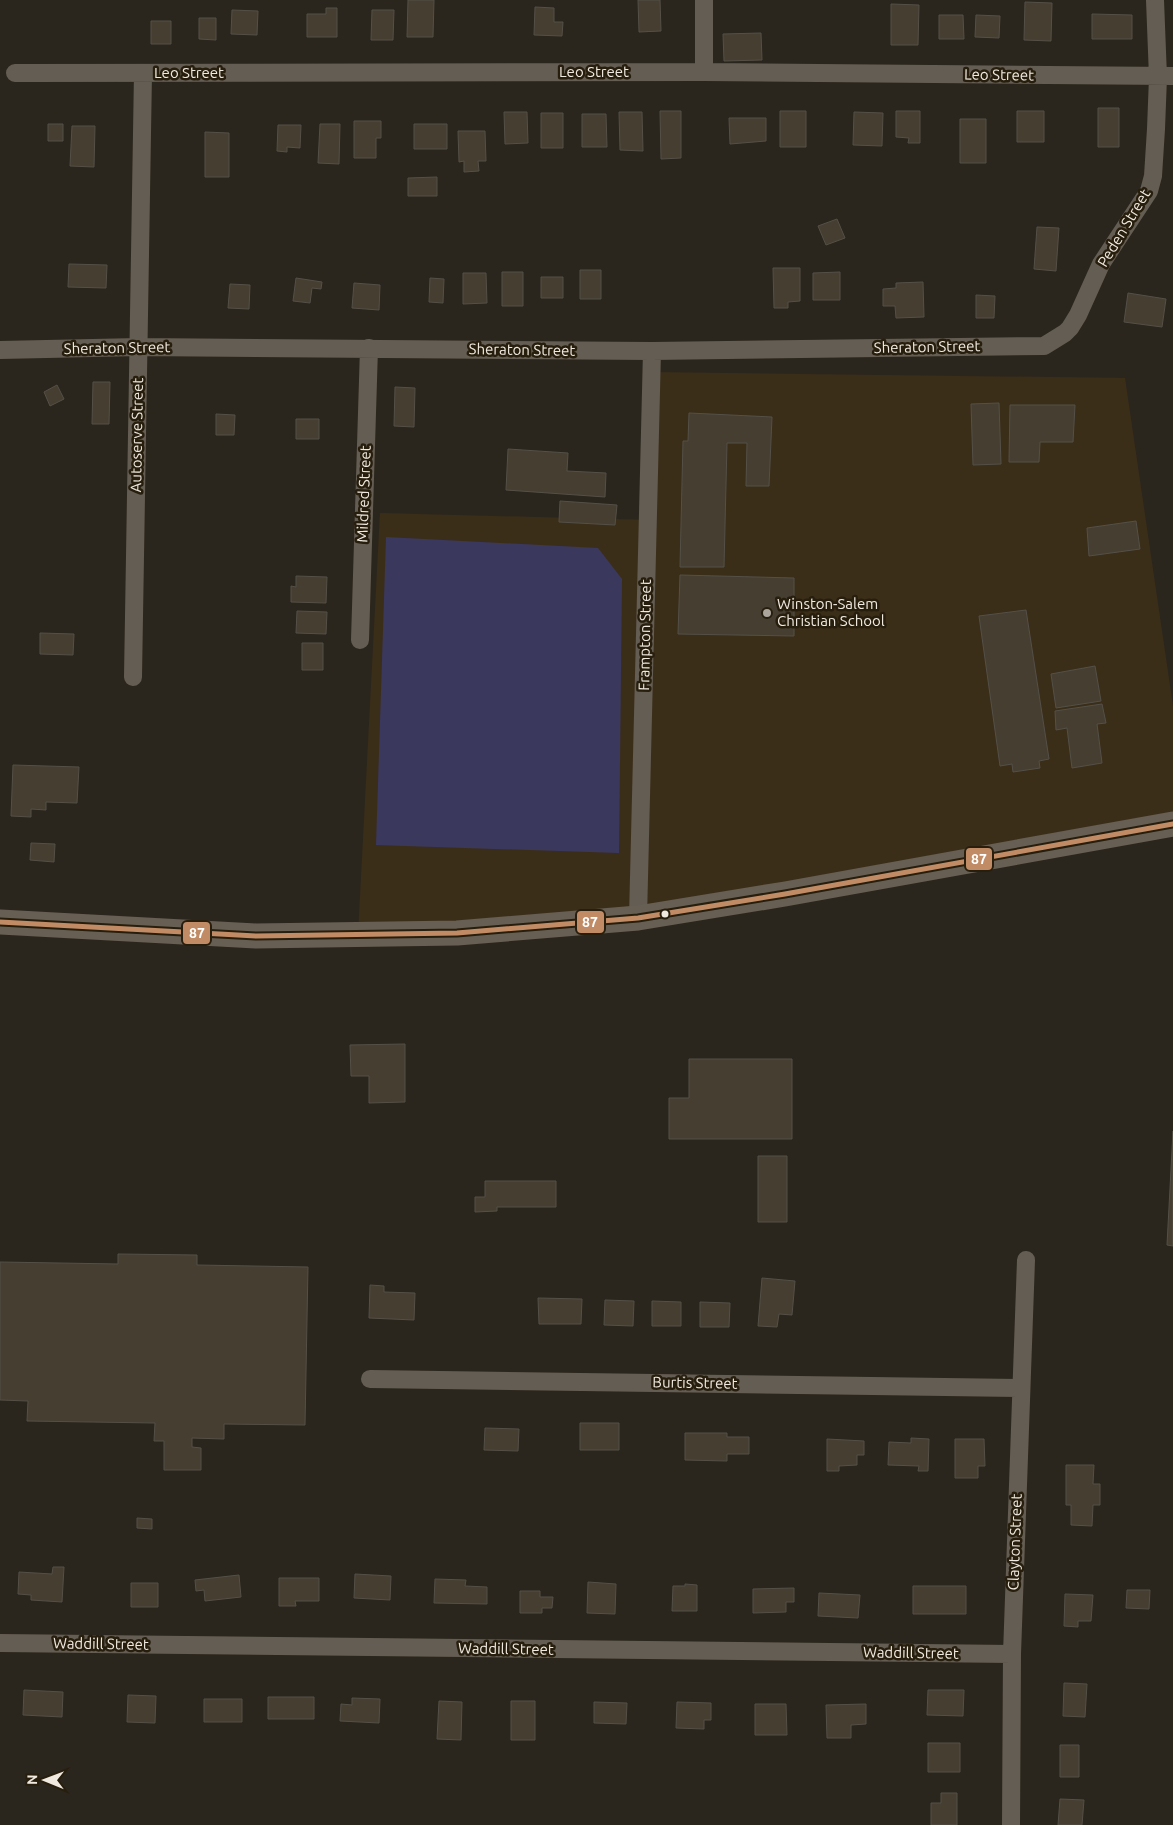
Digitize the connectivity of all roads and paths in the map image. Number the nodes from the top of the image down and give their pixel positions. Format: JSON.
{"nodes":[{"id":1,"x":704,"y":0,"type":"edge"},
{"id":2,"x":1156,"y":0,"type":"edge"},
{"id":3,"x":704,"y":72,"type":"junction"},
{"id":4,"x":15,"y":73,"type":"dead end"},
{"id":5,"x":143,"y":73,"type":"junction"},
{"id":6,"x":1165,"y":76,"type":"edge"},
{"id":7,"x":1044,"y":346,"type":"joint"},
{"id":8,"x":139,"y":347,"type":"junction"},
{"id":9,"x":369,"y":348,"type":"junction"},
{"id":10,"x":0,"y":350,"type":"edge"},
{"id":11,"x":652,"y":351,"type":"junction"},
{"id":12,"x":360,"y":640,"type":"dead end"},
{"id":13,"x":133,"y":676,"type":"dead end"},
{"id":14,"x":1173,"y":824,"type":"edge"},
{"id":15,"x":638,"y":918,"type":"junction"},
{"id":16,"x":0,"y":922,"type":"edge"},
{"id":17,"x":1026,"y":1260,"type":"dead end"},
{"id":18,"x":370,"y":1379,"type":"dead end"},
{"id":19,"x":1020,"y":1388,"type":"junction"},
{"id":20,"x":0,"y":1643,"type":"edge"},
{"id":21,"x":1012,"y":1654,"type":"junction"},
{"id":22,"x":1011,"y":1825,"type":"edge"}],
"edges":[{"from":1,"to":3,"type":"street"},
{"from":2,"to":6,"type":"street","name":"Peden Street"},
{"from":3,"to":5,"type":"street","name":"Leo Street"},
{"from":3,"to":6,"type":"street","name":"Leo Street"},
{"from":4,"to":5,"type":"street","name":"Leo Street"},
{"from":5,"to":8,"type":"street","name":"Autoserve Street"},
{"from":6,"to":7,"type":"street","name":"Peden Street"},
{"from":7,"to":11,"type":"street","name":"Sheraton Street"},
{"from":8,"to":9,"type":"street","name":"Sheraton Street"},
{"from":8,"to":10,"type":"street","name":"Sheraton Street"},
{"from":8,"to":13,"type":"street","name":"Autoserve Street"},
{"from":9,"to":11,"type":"street","name":"Sheraton Street"},
{"from":9,"to":12,"type":"street","name":"Mildred Street"},
{"from":11,"to":15,"type":"street","name":"Frampton Street"},
{"from":14,"to":15,"type":"main road"},
{"from":15,"to":16,"type":"main road"},
{"from":17,"to":19,"type":"street","name":"Clayton Street"},
{"from":18,"to":19,"type":"street","name":"Burtis Street"},
{"from":19,"to":21,"type":"street","name":"Clayton Street"},
{"from":20,"to":21,"type":"street","name":"Waddill Street"},
{"from":21,"to":22,"type":"street","name":"Clayton Street"}]}
